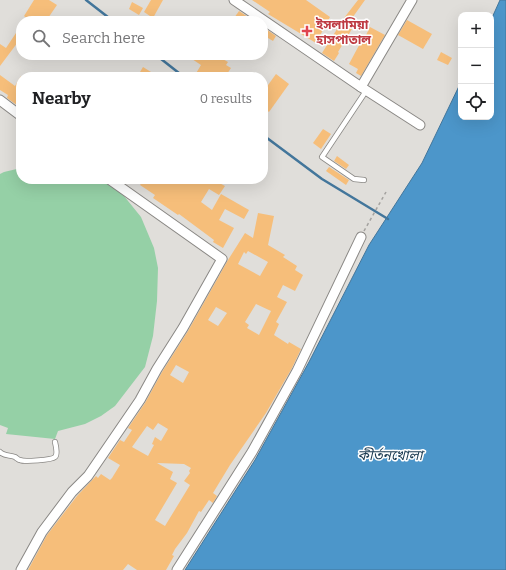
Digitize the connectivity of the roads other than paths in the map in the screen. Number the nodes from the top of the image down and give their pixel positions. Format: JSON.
{"nodes":[{"id":1,"x":234,"y":0,"type":"edge"},
{"id":2,"x":412,"y":0,"type":"edge"},
{"id":3,"x":257,"y":16,"type":"edge"},
{"id":4,"x":268,"y":23,"type":"edge"},
{"id":5,"x":363,"y":89,"type":"junction"},
{"id":6,"x":0,"y":100,"type":"edge"},
{"id":7,"x":16,"y":112,"type":"edge"},
{"id":8,"x":420,"y":125,"type":"dead end"},
{"id":9,"x":364,"y":180,"type":"dead end"},
{"id":10,"x":116,"y":184,"type":"edge"},
{"id":11,"x":361,"y":238,"type":"road end"},
{"id":12,"x":55,"y":442,"type":"dead end"},
{"id":13,"x":0,"y":452,"type":"edge"},
{"id":14,"x":21,"y":570,"type":"edge"},
{"id":15,"x":177,"y":570,"type":"edge"}],
"edges":[{"from":1,"to":3,"type":"street"},
{"from":2,"to":5,"type":"street"},
{"from":4,"to":5,"type":"street"},
{"from":5,"to":8,"type":"street"},
{"from":5,"to":9,"type":"lane"},
{"from":6,"to":7,"type":"street"},
{"from":10,"to":14,"type":"street"},
{"from":11,"to":15,"type":"street"},
{"from":12,"to":13,"type":"lane"}]}
